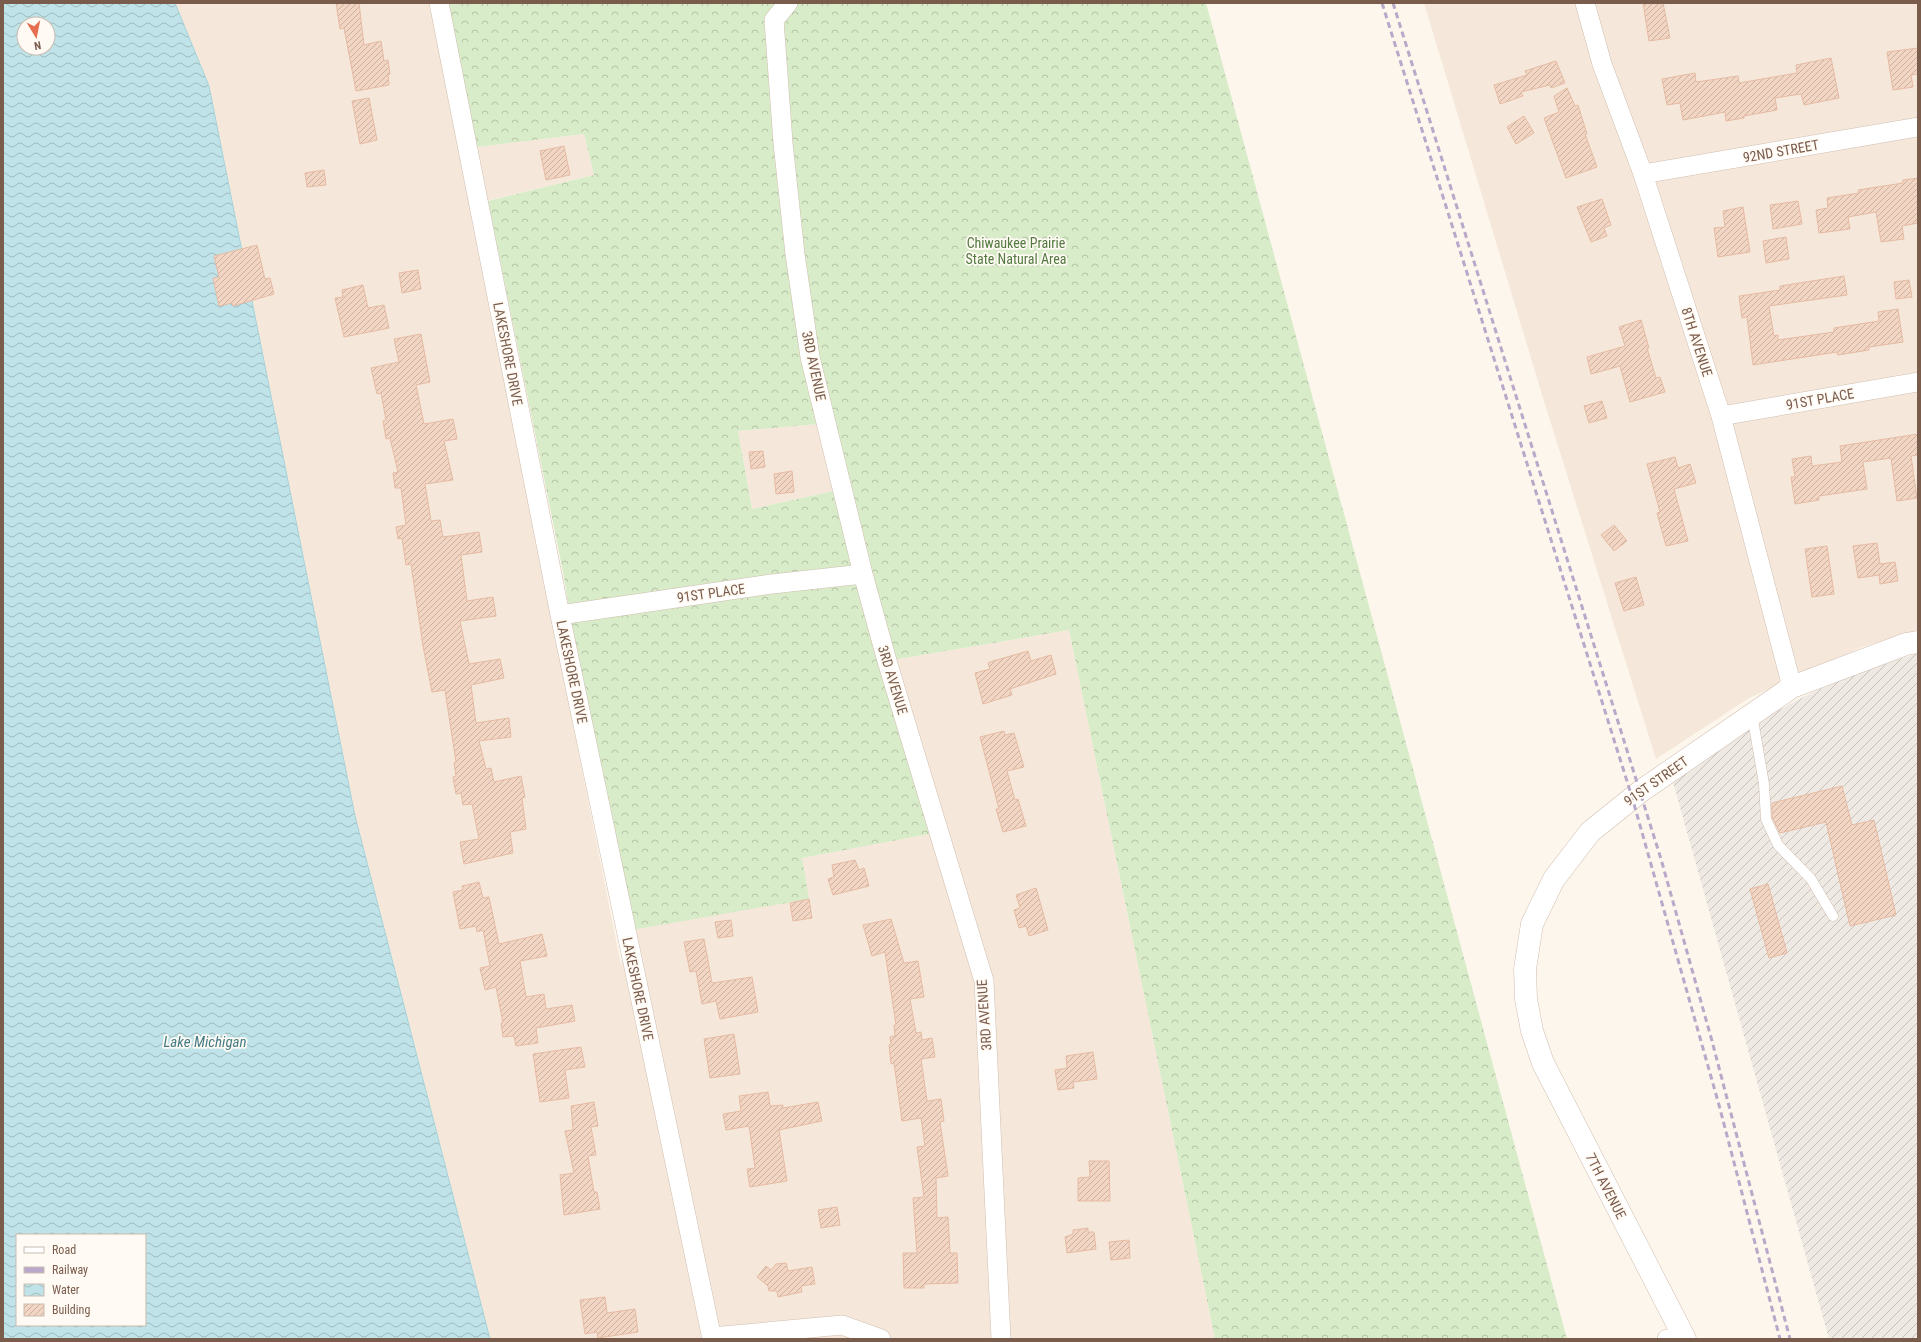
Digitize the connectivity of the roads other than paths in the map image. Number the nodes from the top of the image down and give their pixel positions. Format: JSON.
{"nodes":[{"id":1,"x":438,"y":3,"type":"edge"},
{"id":2,"x":788,"y":3,"type":"edge"},
{"id":3,"x":1585,"y":3,"type":"edge"},
{"id":4,"x":1918,"y":127,"type":"edge"},
{"id":5,"x":1643,"y":174,"type":"junction"},
{"id":6,"x":1918,"y":382,"type":"edge"},
{"id":7,"x":1721,"y":416,"type":"junction"},
{"id":8,"x":863,"y":574,"type":"junction"},
{"id":9,"x":560,"y":615,"type":"junction"},
{"id":10,"x":1918,"y":642,"type":"edge"},
{"id":11,"x":1792,"y":687,"type":"junction"},
{"id":12,"x":1752,"y":714,"type":"junction"},
{"id":13,"x":1833,"y":916,"type":"dead end"},
{"id":14,"x":1532,"y":1030,"type":"joint"},
{"id":15,"x":712,"y":1338,"type":"edge"},
{"id":16,"x":1678,"y":1338,"type":"edge"},
{"id":17,"x":880,"y":1339,"type":"edge"},
{"id":18,"x":1000,"y":1339,"type":"edge"}],
"edges":[{"from":1,"to":9,"type":"street","name":"LAKESHORE DRIVE"},
{"from":2,"to":8,"type":"street","name":"3RD AVENUE"},
{"from":3,"to":5,"type":"street","name":"8TH AVENUE"},
{"from":4,"to":5,"type":"street","name":"92ND STREET"},
{"from":5,"to":7,"type":"street","name":"8TH AVENUE"},
{"from":6,"to":7,"type":"street","name":"91ST PLACE"},
{"from":7,"to":11,"type":"street","name":"8TH AVENUE"},
{"from":8,"to":9,"type":"street","name":"91ST PLACE"},
{"from":8,"to":18,"type":"street","name":"3RD AVENUE"},
{"from":9,"to":15,"type":"street","name":"LAKESHORE DRIVE"},
{"from":10,"to":11,"type":"street","name":"91ST STREET"},
{"from":11,"to":12,"type":"street","name":"91ST STREET"},
{"from":12,"to":13,"type":"lane"},
{"from":12,"to":14,"type":"street","name":"91ST STREET"},
{"from":14,"to":16,"type":"street","name":"7TH AVENUE"},
{"from":15,"to":17,"type":"street"}]}
